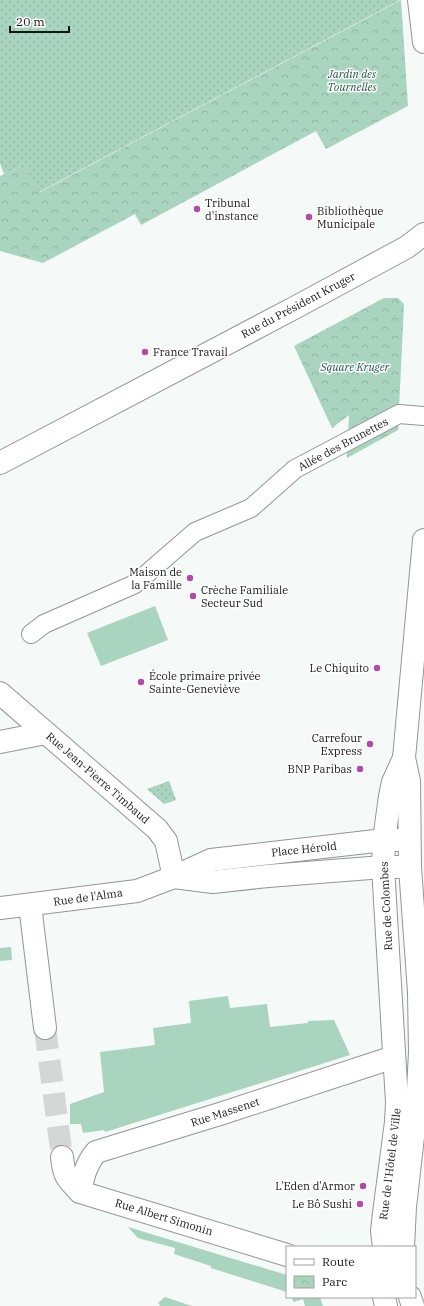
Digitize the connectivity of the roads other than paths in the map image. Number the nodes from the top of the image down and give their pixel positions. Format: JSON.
{"nodes":[{"id":1,"x":419,"y":0,"type":"edge"},
{"id":2,"x":424,"y":42,"type":"edge"},
{"id":3,"x":424,"y":234,"type":"edge"},
{"id":4,"x":424,"y":416,"type":"edge"},
{"id":5,"x":0,"y":463,"type":"edge"},
{"id":6,"x":424,"y":540,"type":"edge"},
{"id":7,"x":422,"y":584,"type":"edge"},
{"id":8,"x":38,"y":629,"type":"dead end"},
{"id":9,"x":0,"y":693,"type":"edge"},
{"id":10,"x":46,"y":733,"type":"junction"},
{"id":11,"x":0,"y":742,"type":"edge"},
{"id":12,"x":404,"y":758,"type":"junction"},
{"id":13,"x":384,"y":840,"type":"junction"},
{"id":14,"x":410,"y":840,"type":"junction"},
{"id":15,"x":223,"y":858,"type":"joint"},
{"id":16,"x":384,"y":867,"type":"junction"},
{"id":17,"x":417,"y":867,"type":"edge"},
{"id":18,"x":174,"y":876,"type":"junction"},
{"id":19,"x":30,"y":905,"type":"junction"},
{"id":20,"x":0,"y":908,"type":"edge"},
{"id":21,"x":45,"y":1028,"type":"tunnel mouth"},
{"id":22,"x":422,"y":1052,"type":"edge"},
{"id":23,"x":394,"y":1057,"type":"junction"},
{"id":24,"x":62,"y":1157,"type":"tunnel mouth"},
{"id":25,"x":80,"y":1192,"type":"junction"},
{"id":26,"x":384,"y":1246,"type":"edge"},
{"id":27,"x":403,"y":1246,"type":"edge"},
{"id":28,"x":286,"y":1255,"type":"edge"}],
"edges":[{"from":1,"to":2,"type":"main road"},
{"from":3,"to":5,"type":"main road","name":"Rue du Président Kruger"},
{"from":4,"to":8,"type":"street","name":"Allée des Brunettes"},
{"from":6,"to":7,"type":"main road","name":"Rue de Colombes"},
{"from":7,"to":12,"type":"main road","name":"Rue de Colombes"},
{"from":9,"to":10,"type":"main road","name":"Rue Jean-Pierre Timbaud"},
{"from":10,"to":11,"type":"main road"},
{"from":10,"to":18,"type":"main road","name":"Rue Jean-Pierre Timbaud"},
{"from":12,"to":13,"type":"main road","name":"Rue de Colombes"},
{"from":12,"to":14,"type":"main road","name":"Rue de Colombes"},
{"from":13,"to":14,"type":"main road","name":"Place Hérold"},
{"from":13,"to":15,"type":"main road","name":"Place Hérold"},
{"from":13,"to":16,"type":"main road","name":"Rue de Colombes"},
{"from":14,"to":17,"type":"main road","name":"Rue de Colombes"},
{"from":15,"to":18,"type":"main road","name":"Rue de l'Alma"},
{"from":16,"to":17,"type":"main road"},
{"from":16,"to":18,"type":"main road"},
{"from":16,"to":23,"type":"main road","name":"Rue de Colombes"},
{"from":17,"to":22,"type":"main road","name":"Rue de Colombes"},
{"from":18,"to":19,"type":"main road","name":"Rue de l'Alma"},
{"from":19,"to":20,"type":"main road","name":"Rue de l'Alma"},
{"from":19,"to":21,"type":"main road"},
{"from":22,"to":23,"type":"main road","name":"Rue Massenet"},
{"from":22,"to":27,"type":"main road","name":"Rue de l'Hôtel de Ville"},
{"from":23,"to":25,"type":"main road","name":"Rue Massenet"},
{"from":23,"to":26,"type":"main road","name":"Rue de l'Hôtel de Ville"},
{"from":24,"to":25,"type":"main road","name":"Rue Albert Simonin"},
{"from":25,"to":28,"type":"main road","name":"Rue Albert Simonin"}]}
